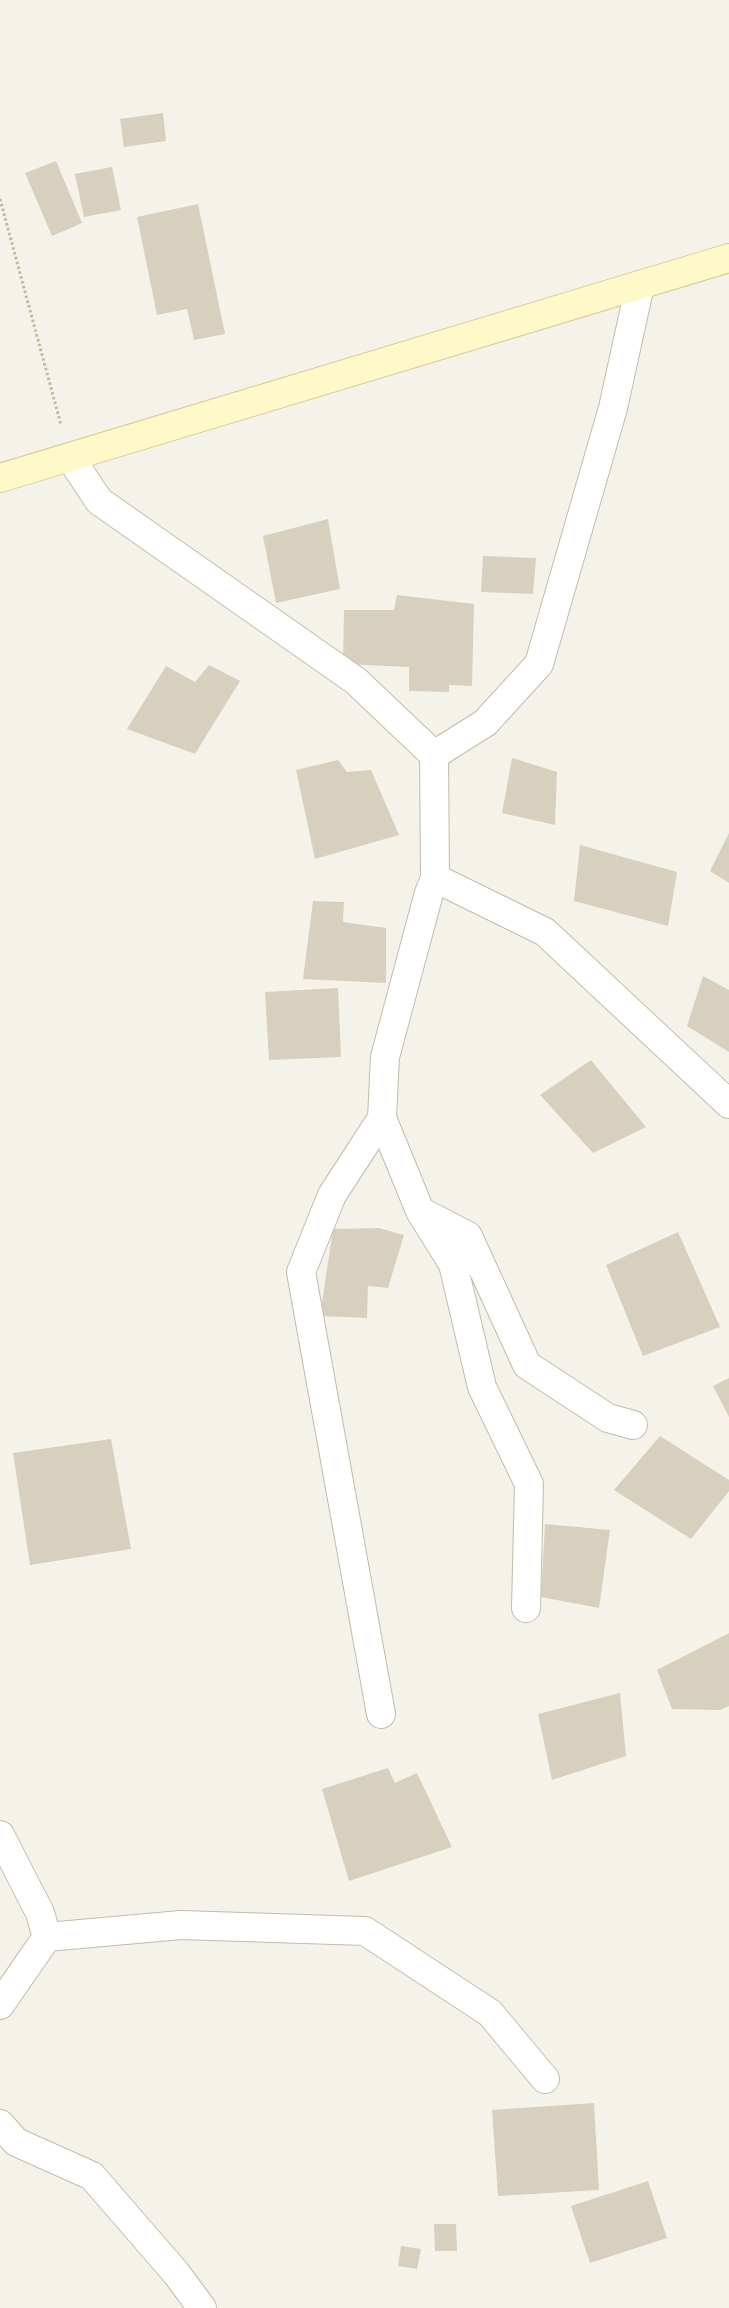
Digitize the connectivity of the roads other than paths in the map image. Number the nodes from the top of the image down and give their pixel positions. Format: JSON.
{"nodes":[{"id":1,"x":729,"y":258,"type":"edge"},
{"id":2,"x":640,"y":285,"type":"junction"},
{"id":3,"x":70,"y":457,"type":"junction"},
{"id":4,"x":0,"y":478,"type":"edge"},
{"id":5,"x":434,"y":755,"type":"junction"},
{"id":6,"x":435,"y":878,"type":"junction"},
{"id":7,"x":729,"y":1104,"type":"edge"},
{"id":8,"x":382,"y":1118,"type":"junction"},
{"id":9,"x":420,"y":1211,"type":"junction"},
{"id":10,"x":633,"y":1425,"type":"dead end"},
{"id":11,"x":526,"y":1608,"type":"dead end"},
{"id":12,"x":382,"y":1714,"type":"dead end"},
{"id":13,"x":0,"y":1835,"type":"edge"},
{"id":14,"x":47,"y":1937,"type":"junction"},
{"id":15,"x":0,"y":2005,"type":"edge"},
{"id":16,"x":545,"y":2079,"type":"dead end"},
{"id":17,"x":0,"y":2124,"type":"edge"},
{"id":18,"x":202,"y":2308,"type":"edge"}],
"edges":[{"from":1,"to":2,"type":"street"},
{"from":2,"to":3,"type":"street"},
{"from":2,"to":5,"type":"street"},
{"from":3,"to":4,"type":"street"},
{"from":3,"to":5,"type":"street"},
{"from":5,"to":6,"type":"street"},
{"from":6,"to":7,"type":"street"},
{"from":6,"to":8,"type":"street"},
{"from":8,"to":9,"type":"street"},
{"from":8,"to":12,"type":"street"},
{"from":9,"to":10,"type":"street"},
{"from":9,"to":11,"type":"street"},
{"from":13,"to":14,"type":"street"},
{"from":14,"to":15,"type":"street"},
{"from":14,"to":16,"type":"street"},
{"from":17,"to":18,"type":"street"}]}
